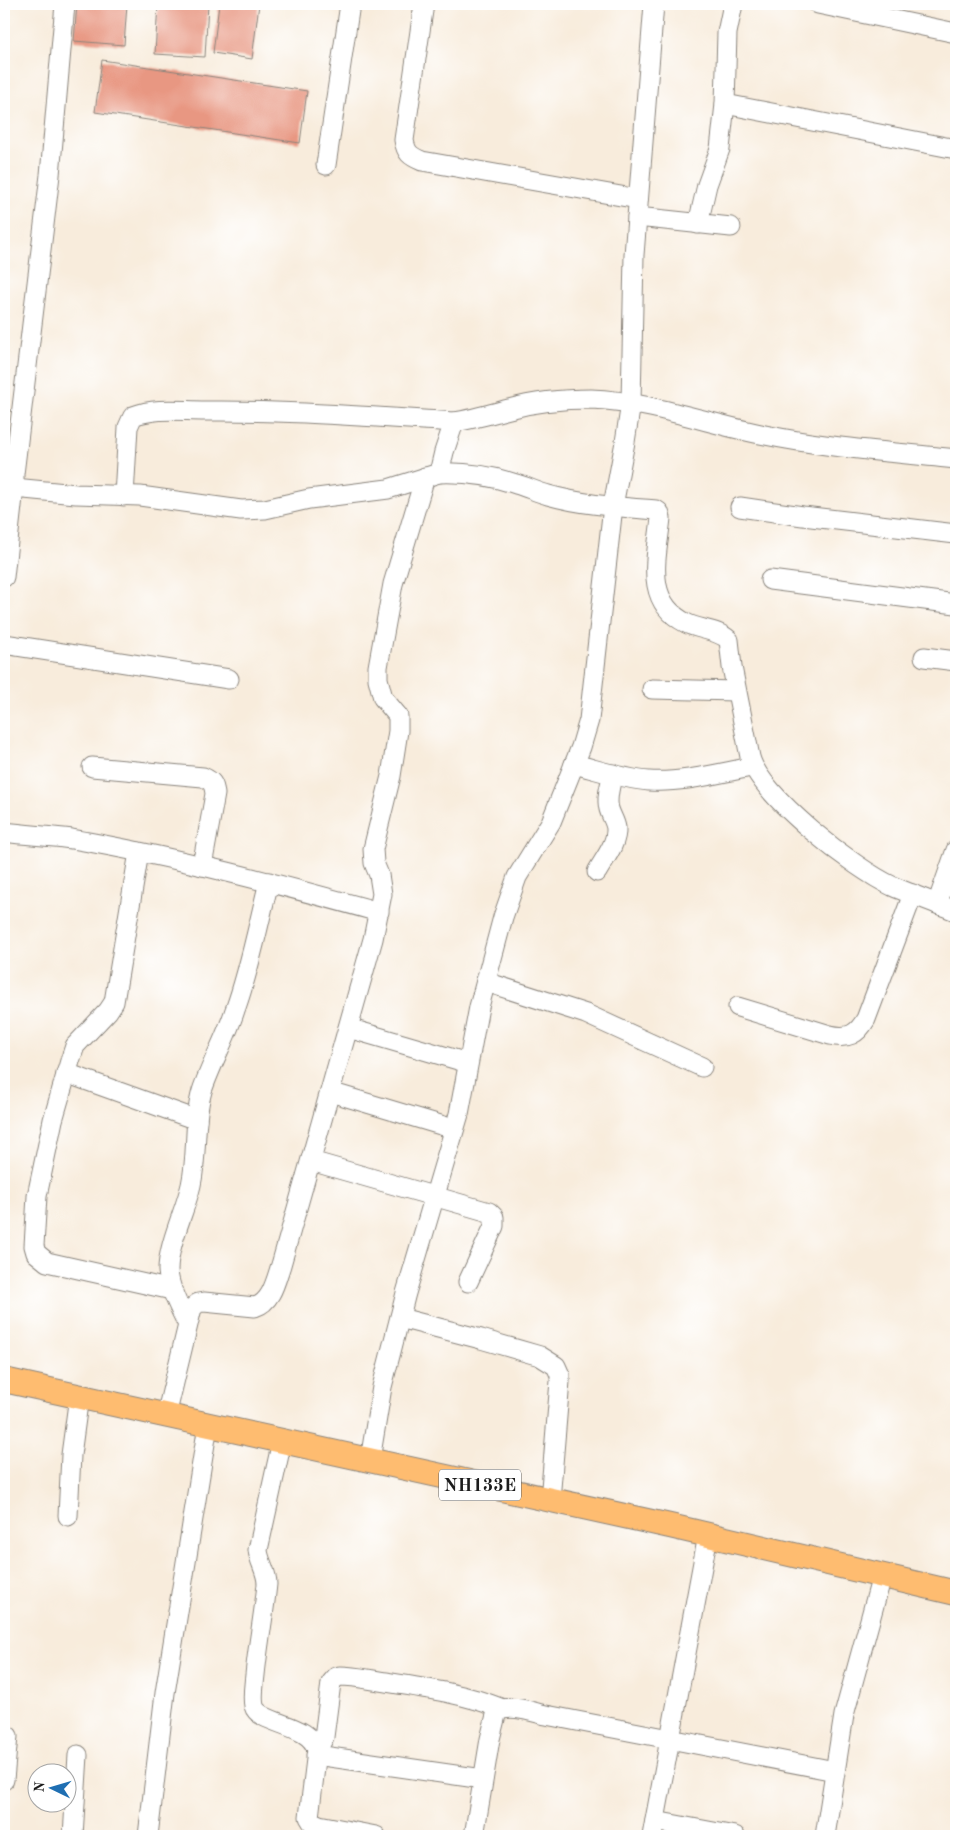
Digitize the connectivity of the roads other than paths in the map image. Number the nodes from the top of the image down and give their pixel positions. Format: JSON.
{"nodes":[{"id":1,"x":65,"y":4,"type":"edge"},
{"id":2,"x":350,"y":4,"type":"edge"},
{"id":3,"x":424,"y":4,"type":"edge"},
{"id":4,"x":654,"y":4,"type":"edge"},
{"id":5,"x":733,"y":4,"type":"edge"},
{"id":6,"x":818,"y":4,"type":"edge"},
{"id":7,"x":856,"y":7,"type":"edge"},
{"id":8,"x":956,"y":33,"type":"edge"},
{"id":9,"x":725,"y":104,"type":"junction"},
{"id":10,"x":956,"y":149,"type":"edge"},
{"id":11,"x":326,"y":165,"type":"dead end"},
{"id":12,"x":638,"y":208,"type":"junction"},
{"id":13,"x":698,"y":224,"type":"junction"},
{"id":14,"x":731,"y":227,"type":"dead end"},
{"id":15,"x":631,"y":403,"type":"junction"},
{"id":16,"x":454,"y":422,"type":"junction"},
{"id":17,"x":956,"y":458,"type":"edge"},
{"id":18,"x":432,"y":475,"type":"junction"},
{"id":19,"x":10,"y":478,"type":"edge"},
{"id":20,"x":124,"y":496,"type":"junction"},
{"id":21,"x":613,"y":506,"type":"junction"},
{"id":22,"x":740,"y":507,"type":"dead end"},
{"id":23,"x":956,"y":534,"type":"edge"},
{"id":24,"x":4,"y":577,"type":"edge"},
{"id":25,"x":770,"y":580,"type":"dead end"},
{"id":26,"x":956,"y":604,"type":"edge"},
{"id":27,"x":4,"y":644,"type":"edge"},
{"id":28,"x":924,"y":656,"type":"dead end"},
{"id":29,"x":956,"y":661,"type":"edge"},
{"id":30,"x":229,"y":679,"type":"dead end"},
{"id":31,"x":652,"y":689,"type":"dead end"},
{"id":32,"x":736,"y":692,"type":"junction"},
{"id":33,"x":574,"y":764,"type":"junction"},
{"id":34,"x":92,"y":767,"type":"dead end"},
{"id":35,"x":752,"y":767,"type":"junction"},
{"id":36,"x":613,"y":774,"type":"junction"},
{"id":37,"x":4,"y":832,"type":"edge"},
{"id":38,"x":956,"y":850,"type":"edge"},
{"id":39,"x":139,"y":852,"type":"junction"},
{"id":40,"x":202,"y":866,"type":"junction"},
{"id":41,"x":597,"y":872,"type":"dead end"},
{"id":42,"x":269,"y":882,"type":"junction"},
{"id":43,"x":913,"y":894,"type":"junction"},
{"id":44,"x":937,"y":904,"type":"junction"},
{"id":45,"x":956,"y":911,"type":"edge"},
{"id":46,"x":380,"y":912,"type":"junction"},
{"id":47,"x":486,"y":982,"type":"junction"},
{"id":48,"x":738,"y":1007,"type":"dead end"},
{"id":49,"x":348,"y":1028,"type":"junction"},
{"id":50,"x":468,"y":1063,"type":"junction"},
{"id":51,"x":702,"y":1067,"type":"dead end"},
{"id":52,"x":66,"y":1073,"type":"junction"},
{"id":53,"x":330,"y":1092,"type":"junction"},
{"id":54,"x":197,"y":1120,"type":"junction"},
{"id":55,"x":454,"y":1129,"type":"junction"},
{"id":56,"x":311,"y":1161,"type":"junction"},
{"id":57,"x":435,"y":1196,"type":"junction"},
{"id":58,"x":468,"y":1282,"type":"dead end"},
{"id":59,"x":172,"y":1290,"type":"junction"},
{"id":60,"x":400,"y":1318,"type":"junction"},
{"id":61,"x":187,"y":1323,"type":"junction"},
{"id":62,"x":4,"y":1380,"type":"edge"},
{"id":63,"x":79,"y":1396,"type":"junction"},
{"id":64,"x":166,"y":1416,"type":"junction"},
{"id":65,"x":208,"y":1425,"type":"junction"},
{"id":66,"x":282,"y":1441,"type":"junction"},
{"id":67,"x":370,"y":1460,"type":"junction"},
{"id":68,"x":550,"y":1500,"type":"junction"},
{"id":69,"x":68,"y":1516,"type":"dead end"},
{"id":70,"x":708,"y":1535,"type":"junction"},
{"id":71,"x":882,"y":1576,"type":"junction"},
{"id":72,"x":956,"y":1593,"type":"edge"},
{"id":73,"x":502,"y":1709,"type":"junction"},
{"id":74,"x":8,"y":1736,"type":"dead end"},
{"id":75,"x":669,"y":1739,"type":"junction"},
{"id":76,"x":316,"y":1750,"type":"junction"},
{"id":77,"x":78,"y":1755,"type":"dead end"},
{"id":78,"x":835,"y":1771,"type":"junction"},
{"id":79,"x":484,"y":1779,"type":"junction"},
{"id":80,"x":4,"y":1780,"type":"edge"},
{"id":81,"x":654,"y":1829,"type":"edge"},
{"id":82,"x":73,"y":1836,"type":"edge"},
{"id":83,"x":148,"y":1836,"type":"edge"},
{"id":84,"x":376,"y":1836,"type":"edge"},
{"id":85,"x":474,"y":1836,"type":"edge"},
{"id":86,"x":735,"y":1836,"type":"edge"},
{"id":87,"x":825,"y":1836,"type":"edge"}],
"edges":[{"from":1,"to":19,"type":"street"},
{"from":2,"to":11,"type":"street"},
{"from":3,"to":12,"type":"street"},
{"from":4,"to":12,"type":"street"},
{"from":5,"to":9,"type":"street"},
{"from":6,"to":7,"type":"street"},
{"from":7,"to":8,"type":"street"},
{"from":9,"to":10,"type":"street"},
{"from":9,"to":13,"type":"street"},
{"from":12,"to":13,"type":"street"},
{"from":12,"to":15,"type":"street"},
{"from":13,"to":14,"type":"street"},
{"from":15,"to":16,"type":"street"},
{"from":15,"to":17,"type":"street"},
{"from":15,"to":21,"type":"street"},
{"from":16,"to":18,"type":"street"},
{"from":16,"to":20,"type":"street"},
{"from":18,"to":20,"type":"street"},
{"from":18,"to":21,"type":"street"},
{"from":18,"to":46,"type":"street"},
{"from":19,"to":20,"type":"street"},
{"from":19,"to":24,"type":"street"},
{"from":21,"to":32,"type":"street"},
{"from":21,"to":33,"type":"street"},
{"from":22,"to":23,"type":"street"},
{"from":25,"to":26,"type":"street"},
{"from":27,"to":30,"type":"street"},
{"from":28,"to":29,"type":"street"},
{"from":31,"to":32,"type":"street"},
{"from":32,"to":35,"type":"street"},
{"from":33,"to":36,"type":"street"},
{"from":33,"to":47,"type":"street"},
{"from":34,"to":40,"type":"street"},
{"from":35,"to":36,"type":"street"},
{"from":35,"to":43,"type":"street"},
{"from":36,"to":41,"type":"street"},
{"from":37,"to":39,"type":"street"},
{"from":38,"to":44,"type":"street"},
{"from":39,"to":40,"type":"street"},
{"from":39,"to":52,"type":"street"},
{"from":40,"to":42,"type":"street"},
{"from":42,"to":46,"type":"street"},
{"from":42,"to":54,"type":"street"},
{"from":43,"to":44,"type":"street"},
{"from":43,"to":48,"type":"street"},
{"from":44,"to":45,"type":"street"},
{"from":46,"to":49,"type":"street"},
{"from":47,"to":50,"type":"street"},
{"from":47,"to":51,"type":"street"},
{"from":49,"to":50,"type":"street"},
{"from":49,"to":53,"type":"street"},
{"from":50,"to":55,"type":"street"},
{"from":52,"to":54,"type":"street"},
{"from":52,"to":59,"type":"street"},
{"from":53,"to":55,"type":"street"},
{"from":53,"to":56,"type":"street"},
{"from":54,"to":59,"type":"street"},
{"from":55,"to":57,"type":"street"},
{"from":56,"to":57,"type":"street"},
{"from":56,"to":61,"type":"street"},
{"from":57,"to":58,"type":"street"},
{"from":57,"to":60,"type":"street"},
{"from":59,"to":61,"type":"street"},
{"from":60,"to":67,"type":"street"},
{"from":60,"to":68,"type":"street"},
{"from":61,"to":64,"type":"street"},
{"from":62,"to":63,"type":"main road","number":"NH133E"},
{"from":63,"to":64,"type":"main road","number":"NH133E"},
{"from":63,"to":69,"type":"street"},
{"from":64,"to":65,"type":"main road","number":"NH133E"},
{"from":65,"to":66,"type":"main road","number":"NH133E"},
{"from":65,"to":83,"type":"street"},
{"from":66,"to":67,"type":"main road","number":"NH133E"},
{"from":66,"to":76,"type":"street"},
{"from":67,"to":68,"type":"main road","number":"NH133E"},
{"from":68,"to":70,"type":"main road","number":"NH133E"},
{"from":70,"to":71,"type":"main road","number":"NH133E"},
{"from":70,"to":75,"type":"street"},
{"from":71,"to":72,"type":"main road","number":"NH133E"},
{"from":71,"to":78,"type":"street"},
{"from":73,"to":75,"type":"street"},
{"from":73,"to":76,"type":"street"},
{"from":73,"to":79,"type":"street"},
{"from":74,"to":80,"type":"street"},
{"from":75,"to":78,"type":"street"},
{"from":75,"to":81,"type":"street"},
{"from":76,"to":79,"type":"street"},
{"from":76,"to":84,"type":"street"},
{"from":77,"to":82,"type":"street"},
{"from":78,"to":87,"type":"street"},
{"from":79,"to":85,"type":"street"},
{"from":81,"to":86,"type":"street"}]}
